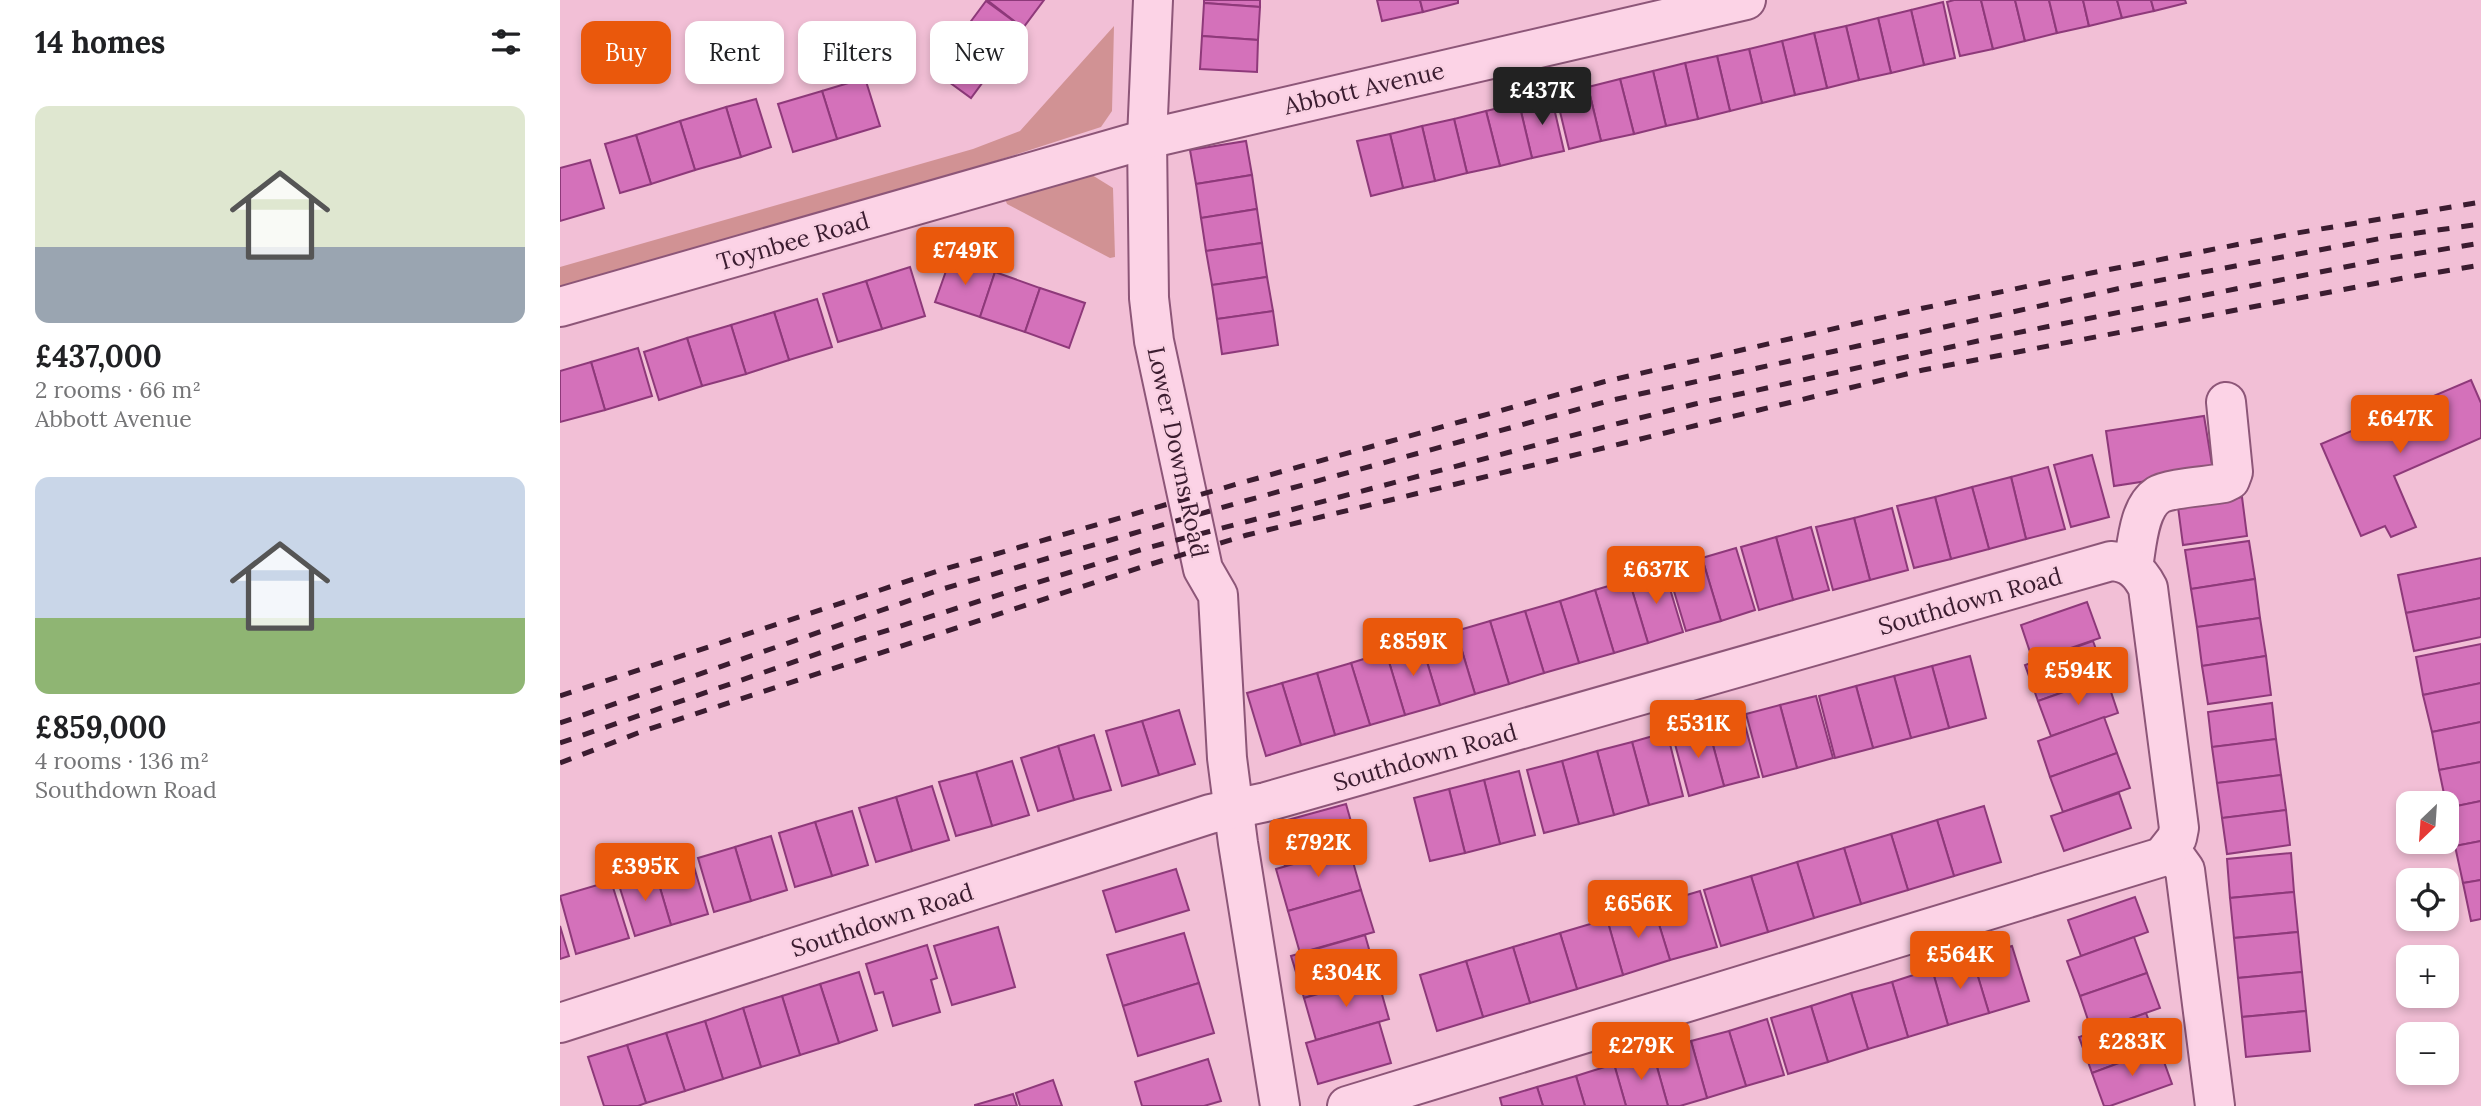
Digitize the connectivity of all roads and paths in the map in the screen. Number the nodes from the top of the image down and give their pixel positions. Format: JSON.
{"nodes":[{"id":1,"x":1153,"y":0,"type":"edge"},
{"id":2,"x":1746,"y":0,"type":"edge"},
{"id":3,"x":1147,"y":139,"type":"junction"},
{"id":4,"x":560,"y":307,"type":"edge"},
{"id":5,"x":2226,"y":402,"type":"dead end"},
{"id":6,"x":2133,"y":567,"type":"junction"},
{"id":7,"x":1233,"y":809,"type":"junction"},
{"id":8,"x":2170,"y":849,"type":"junction"},
{"id":9,"x":560,"y":1023,"type":"edge"},
{"id":10,"x":1280,"y":1106,"type":"edge"},
{"id":11,"x":1347,"y":1106,"type":"edge"},
{"id":12,"x":2215,"y":1106,"type":"edge"}],
"edges":[{"from":1,"to":3,"type":"street","name":"Lower Downs Road"},
{"from":2,"to":3,"type":"street","name":"Abbott Avenue"},
{"from":3,"to":4,"type":"street","name":"Toynbee Road"},
{"from":3,"to":7,"type":"street","name":"Lower Downs Road"},
{"from":5,"to":6,"type":"street"},
{"from":6,"to":7,"type":"street","name":"Southdown Road"},
{"from":6,"to":8,"type":"street"},
{"from":7,"to":9,"type":"street","name":"Southdown Road"},
{"from":7,"to":10,"type":"street","name":"Lower Downs Road"},
{"from":8,"to":11,"type":"street"},
{"from":8,"to":12,"type":"street"}]}
